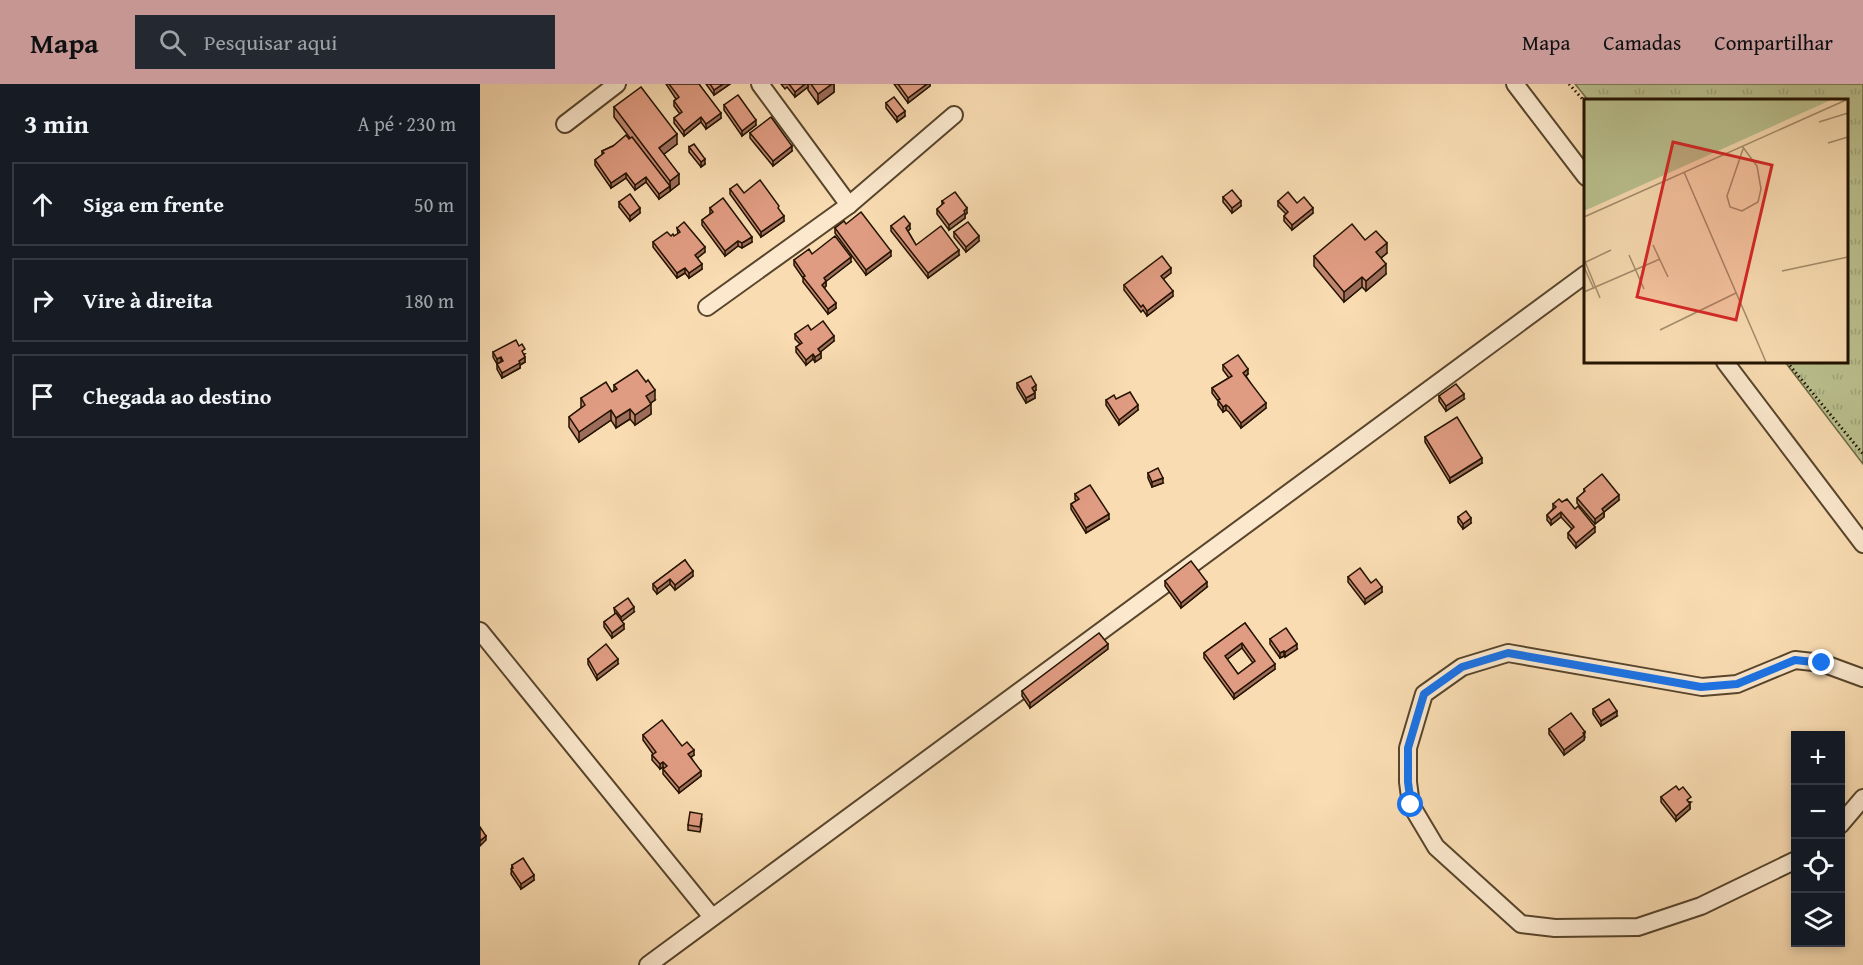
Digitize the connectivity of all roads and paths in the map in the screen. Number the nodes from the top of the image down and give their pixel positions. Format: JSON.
{"nodes":[{"id":1,"x":617,"y":84,"type":"edge"},
{"id":2,"x":760,"y":84,"type":"edge"},
{"id":3,"x":1515,"y":84,"type":"edge"},
{"id":4,"x":1569,"y":84,"type":"edge"},
{"id":5,"x":1584,"y":101,"type":"edge"},
{"id":6,"x":954,"y":116,"type":"dead end"},
{"id":7,"x":564,"y":124,"type":"dead end"},
{"id":8,"x":1584,"y":174,"type":"edge"},
{"id":9,"x":849,"y":205,"type":"junction"},
{"id":10,"x":1584,"y":275,"type":"edge"},
{"id":11,"x":707,"y":307,"type":"dead end"},
{"id":12,"x":1726,"y":363,"type":"edge"},
{"id":13,"x":1788,"y":363,"type":"edge"},
{"id":14,"x":1863,"y":454,"type":"edge"},
{"id":15,"x":1863,"y":544,"type":"edge"},
{"id":16,"x":480,"y":631,"type":"edge"},
{"id":17,"x":1863,"y":678,"type":"edge"},
{"id":18,"x":1863,"y":798,"type":"edge"},
{"id":19,"x":1845,"y":819,"type":"edge"},
{"id":20,"x":1791,"y":862,"type":"edge"},
{"id":21,"x":712,"y":917,"type":"junction"},
{"id":22,"x":648,"y":965,"type":"edge"}],
"edges":[{"from":1,"to":7,"type":"street"},
{"from":2,"to":9,"type":"street"},
{"from":3,"to":8,"type":"street"},
{"from":4,"to":5,"type":"path"},
{"from":6,"to":9,"type":"street"},
{"from":9,"to":11,"type":"street"},
{"from":10,"to":21,"type":"street"},
{"from":12,"to":15,"type":"street"},
{"from":13,"to":14,"type":"path"},
{"from":16,"to":21,"type":"street"},
{"from":17,"to":20,"type":"street"},
{"from":18,"to":19,"type":"street"},
{"from":21,"to":22,"type":"street"}]}
